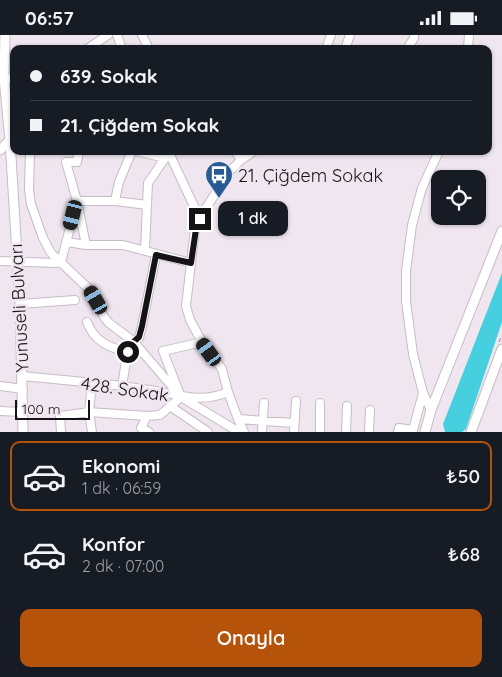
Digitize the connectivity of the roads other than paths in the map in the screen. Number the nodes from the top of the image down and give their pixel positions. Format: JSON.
{"nodes":[{"id":1,"x":5,"y":35,"type":"edge"},
{"id":2,"x":108,"y":35,"type":"edge"},
{"id":3,"x":93,"y":45,"type":"edge"},
{"id":4,"x":2,"y":77,"type":"edge"},
{"id":5,"x":3,"y":115,"type":"edge"},
{"id":6,"x":10,"y":131,"type":"edge"},
{"id":7,"x":10,"y":138,"type":"edge"},
{"id":8,"x":0,"y":150,"type":"edge"},
{"id":9,"x":13,"y":155,"type":"edge"},
{"id":10,"x":30,"y":155,"type":"edge"},
{"id":11,"x":78,"y":155,"type":"edge"},
{"id":12,"x":132,"y":155,"type":"edge"},
{"id":13,"x":167,"y":155,"type":"edge"},
{"id":14,"x":168,"y":155,"type":"edge"},
{"id":15,"x":237,"y":155,"type":"edge"},
{"id":16,"x":248,"y":155,"type":"edge"},
{"id":17,"x":437,"y":155,"type":"edge"},
{"id":18,"x":241,"y":160,"type":"junction"},
{"id":19,"x":77,"y":201,"type":"junction"},
{"id":20,"x":115,"y":201,"type":"junction"},
{"id":21,"x":147,"y":205,"type":"junction"},
{"id":22,"x":200,"y":219,"type":"junction"},
{"id":23,"x":502,"y":231,"type":"edge"},
{"id":24,"x":67,"y":242,"type":"junction"},
{"id":25,"x":86,"y":245,"type":"junction"},
{"id":26,"x":145,"y":250,"type":"junction"},
{"id":27,"x":156,"y":255,"type":"junction"},
{"id":28,"x":0,"y":261,"type":"edge"},
{"id":29,"x":17,"y":262,"type":"junction"},
{"id":30,"x":61,"y":262,"type":"junction"},
{"id":31,"x":191,"y":263,"type":"junction"},
{"id":32,"x":75,"y":300,"type":"dead end"},
{"id":33,"x":20,"y":304,"type":"junction"},
{"id":34,"x":87,"y":322,"type":"dead end"},
{"id":35,"x":133,"y":341,"type":"junction"},
{"id":36,"x":202,"y":342,"type":"junction"},
{"id":37,"x":502,"y":349,"type":"edge"},
{"id":38,"x":128,"y":352,"type":"junction"},
{"id":39,"x":22,"y":376,"type":"junction"},
{"id":40,"x":92,"y":383,"type":"junction"},
{"id":41,"x":0,"y":386,"type":"edge"},
{"id":42,"x":122,"y":386,"type":"junction"},
{"id":43,"x":23,"y":389,"type":"junction"},
{"id":44,"x":228,"y":392,"type":"junction"},
{"id":45,"x":424,"y":393,"type":"junction"},
{"id":46,"x":181,"y":397,"type":"junction"},
{"id":47,"x":296,"y":401,"type":"dead end"},
{"id":48,"x":264,"y":403,"type":"dead end"},
{"id":49,"x":320,"y":403,"type":"dead end"},
{"id":50,"x":347,"y":405,"type":"dead end"},
{"id":51,"x":170,"y":406,"type":"junction"},
{"id":52,"x":370,"y":410,"type":"dead end"},
{"id":53,"x":431,"y":410,"type":"junction"},
{"id":54,"x":0,"y":411,"type":"edge"},
{"id":55,"x":22,"y":412,"type":"junction"},
{"id":56,"x":89,"y":412,"type":"junction"},
{"id":57,"x":147,"y":416,"type":"junction"},
{"id":58,"x":238,"y":419,"type":"junction"},
{"id":59,"x":263,"y":421,"type":"junction"},
{"id":60,"x":225,"y":423,"type":"junction"},
{"id":61,"x":294,"y":423,"type":"junction"},
{"id":62,"x":140,"y":430,"type":"edge"},
{"id":63,"x":23,"y":432,"type":"edge"},
{"id":64,"x":61,"y":432,"type":"edge"},
{"id":65,"x":92,"y":432,"type":"edge"},
{"id":66,"x":149,"y":432,"type":"edge"},
{"id":67,"x":208,"y":432,"type":"edge"},
{"id":68,"x":221,"y":432,"type":"edge"},
{"id":69,"x":239,"y":432,"type":"edge"},
{"id":70,"x":244,"y":432,"type":"edge"},
{"id":71,"x":262,"y":432,"type":"edge"},
{"id":72,"x":294,"y":432,"type":"edge"},
{"id":73,"x":320,"y":432,"type":"edge"},
{"id":74,"x":346,"y":432,"type":"edge"},
{"id":75,"x":369,"y":432,"type":"edge"},
{"id":76,"x":398,"y":432,"type":"edge"},
{"id":77,"x":425,"y":432,"type":"edge"},
{"id":78,"x":471,"y":432,"type":"edge"}],
"edges":[{"from":1,"to":4,"type":"main road","name":"Yunuseli Bulvarı"},
{"from":2,"to":3,"type":"street"},
{"from":4,"to":5,"type":"main road","name":"Yunuseli Bulvarı"},
{"from":5,"to":6,"type":"main road","name":"Yunuseli Bulvarı"},
{"from":7,"to":8,"type":"main road"},
{"from":9,"to":29,"type":"main road","name":"Yunuseli Bulvarı"},
{"from":10,"to":30,"type":"street"},
{"from":11,"to":19,"type":"street"},
{"from":12,"to":20,"type":"street"},
{"from":13,"to":21,"type":"street"},
{"from":14,"to":22,"type":"street"},
{"from":15,"to":18,"type":"street"},
{"from":16,"to":18,"type":"street"},
{"from":17,"to":45,"type":"street"},
{"from":18,"to":22,"type":"street"},
{"from":19,"to":20,"type":"street"},
{"from":19,"to":24,"type":"street"},
{"from":19,"to":25,"type":"street"},
{"from":20,"to":21,"type":"street"},
{"from":21,"to":26,"type":"street"},
{"from":22,"to":31,"type":"street"},
{"from":23,"to":53,"type":"main road"},
{"from":24,"to":25,"type":"street"},
{"from":24,"to":30,"type":"street"},
{"from":25,"to":26,"type":"street"},
{"from":26,"to":27,"type":"street"},
{"from":27,"to":31,"type":"street"},
{"from":27,"to":35,"type":"street"},
{"from":28,"to":29,"type":"street"},
{"from":29,"to":30,"type":"street"},
{"from":29,"to":33,"type":"main road","name":"Yunuseli Bulvarı"},
{"from":30,"to":35,"type":"street"},
{"from":31,"to":36,"type":"street"},
{"from":32,"to":33,"type":"street"},
{"from":33,"to":39,"type":"main road","name":"Yunuseli Bulvarı"},
{"from":34,"to":38,"type":"street"},
{"from":35,"to":38,"type":"street"},
{"from":35,"to":46,"type":"street"},
{"from":36,"to":44,"type":"street"},
{"from":36,"to":46,"type":"street"},
{"from":37,"to":78,"type":"main road"},
{"from":38,"to":42,"type":"street"},
{"from":39,"to":40,"type":"street","name":"428. Sokak"},
{"from":39,"to":43,"type":"main road","name":"Yunuseli Bulvarı"},
{"from":40,"to":42,"type":"street","name":"428. Sokak"},
{"from":40,"to":56,"type":"street"},
{"from":41,"to":43,"type":"street"},
{"from":42,"to":46,"type":"street","name":"428. Sokak"},
{"from":43,"to":55,"type":"main road","name":"Yunuseli Bulvarı"},
{"from":44,"to":46,"type":"street","name":"428. Sokak"},
{"from":44,"to":58,"type":"street"},
{"from":45,"to":53,"type":"street"},
{"from":45,"to":76,"type":"street"},
{"from":46,"to":51,"type":"street"},
{"from":46,"to":60,"type":"street"},
{"from":47,"to":61,"type":"street"},
{"from":48,"to":59,"type":"street"},
{"from":49,"to":73,"type":"street"},
{"from":50,"to":74,"type":"street"},
{"from":51,"to":57,"type":"street"},
{"from":51,"to":67,"type":"street"},
{"from":52,"to":75,"type":"street"},
{"from":53,"to":77,"type":"main road"},
{"from":54,"to":55,"type":"street"},
{"from":55,"to":63,"type":"main road","name":"Yunuseli Bulvarı"},
{"from":56,"to":57,"type":"street"},
{"from":56,"to":64,"type":"street"},
{"from":56,"to":65,"type":"street"},
{"from":57,"to":62,"type":"street"},
{"from":58,"to":59,"type":"street"},
{"from":58,"to":70,"type":"street"},
{"from":59,"to":61,"type":"street"},
{"from":59,"to":71,"type":"street"},
{"from":60,"to":68,"type":"street"},
{"from":60,"to":69,"type":"street"},
{"from":61,"to":72,"type":"street"},
{"from":62,"to":66,"type":"street"}]}
